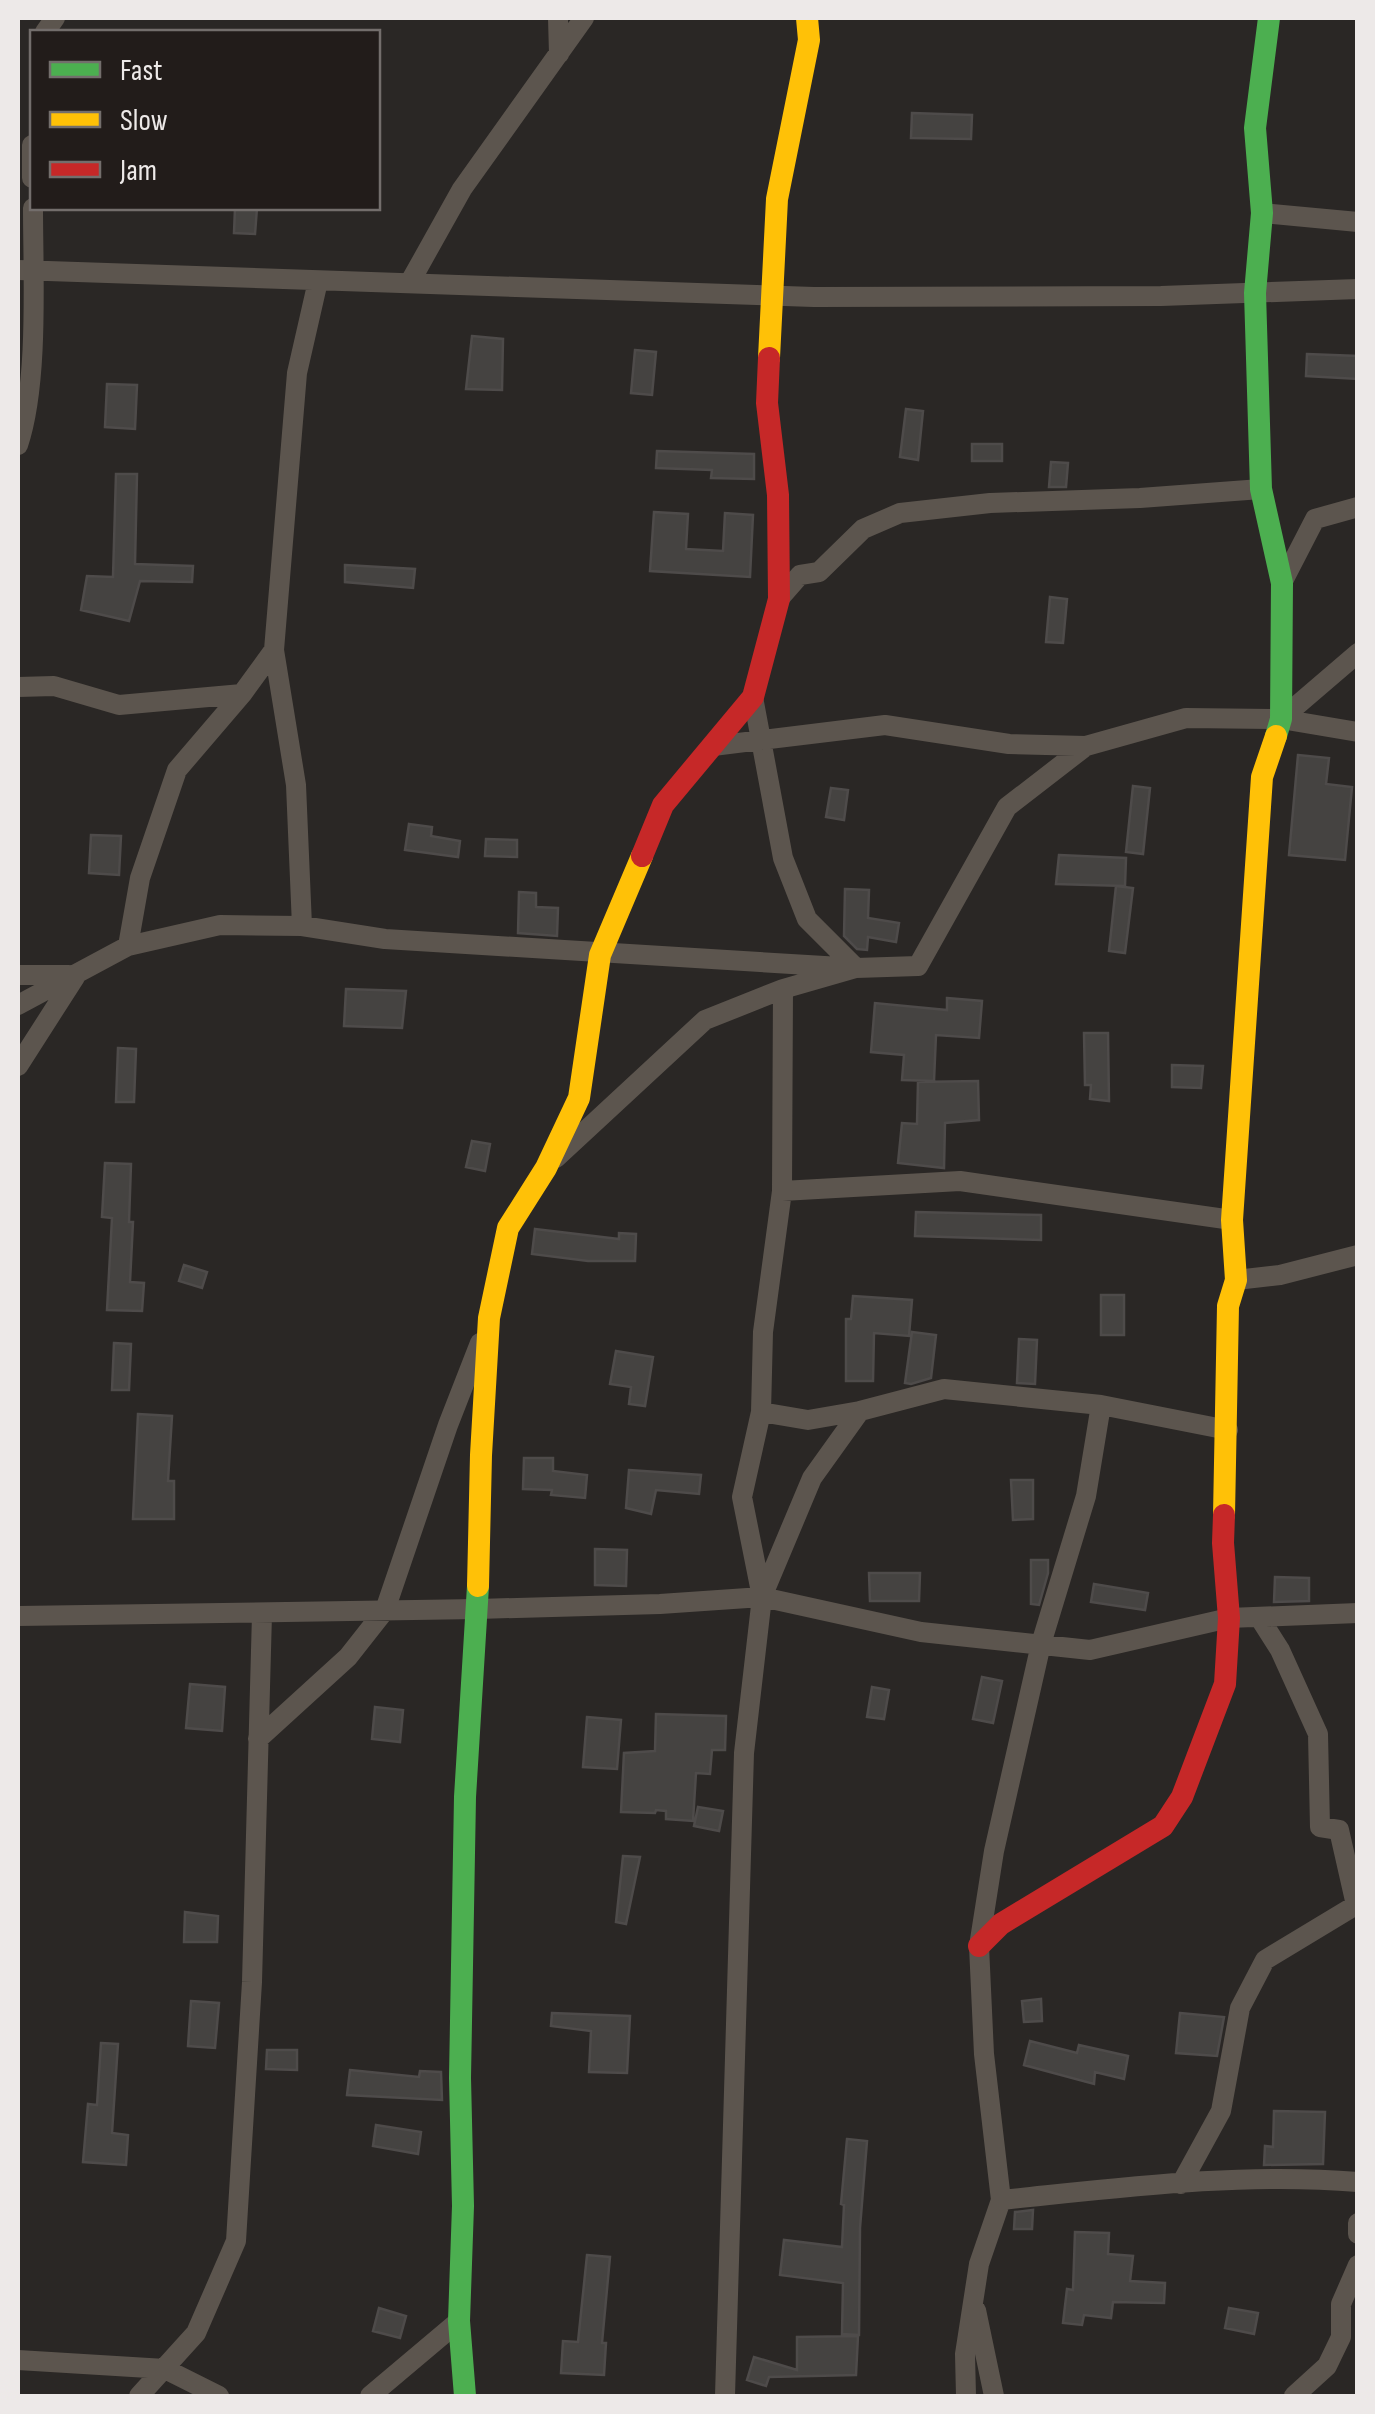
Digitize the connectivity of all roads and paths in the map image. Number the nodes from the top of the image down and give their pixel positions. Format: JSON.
{"nodes":[{"id":1,"x":558,"y":18,"type":"edge"},
{"id":2,"x":584,"y":18,"type":"edge"},
{"id":3,"x":806,"y":18,"type":"edge"},
{"id":4,"x":1269,"y":18,"type":"edge"},
{"id":5,"x":559,"y":54,"type":"junction"},
{"id":6,"x":33,"y":210,"type":"edge"},
{"id":7,"x":1262,"y":214,"type":"junction"},
{"id":8,"x":1358,"y":222,"type":"edge"},
{"id":9,"x":25,"y":271,"type":"edge"},
{"id":10,"x":318,"y":282,"type":"junction"},
{"id":11,"x":410,"y":282,"type":"junction"},
{"id":12,"x":1358,"y":289,"type":"edge"},
{"id":13,"x":1255,"y":292,"type":"junction"},
{"id":14,"x":772,"y":294,"type":"junction"},
{"id":15,"x":18,"y":445,"type":"edge"},
{"id":16,"x":1261,"y":488,"type":"junction"},
{"id":17,"x":1358,"y":507,"type":"edge"},
{"id":18,"x":1282,"y":583,"type":"junction"},
{"id":19,"x":779,"y":599,"type":"junction"},
{"id":20,"x":274,"y":650,"type":"junction"},
{"id":21,"x":1358,"y":653,"type":"edge"},
{"id":22,"x":18,"y":686,"type":"edge"},
{"id":23,"x":242,"y":694,"type":"junction"},
{"id":24,"x":753,"y":697,"type":"junction"},
{"id":25,"x":1282,"y":719,"type":"junction"},
{"id":26,"x":1358,"y":732,"type":"edge"},
{"id":27,"x":761,"y":742,"type":"junction"},
{"id":28,"x":713,"y":746,"type":"junction"},
{"id":29,"x":1086,"y":746,"type":"junction"},
{"id":30,"x":302,"y":926,"type":"junction"},
{"id":31,"x":128,"y":946,"type":"junction"},
{"id":32,"x":600,"y":954,"type":"junction"},
{"id":33,"x":856,"y":968,"type":"junction"},
{"id":34,"x":18,"y":975,"type":"edge"},
{"id":35,"x":76,"y":975,"type":"junction"},
{"id":36,"x":783,"y":989,"type":"junction"},
{"id":37,"x":18,"y":1005,"type":"edge"},
{"id":38,"x":18,"y":1066,"type":"edge"},
{"id":39,"x":546,"y":1168,"type":"junction"},
{"id":40,"x":782,"y":1191,"type":"junction"},
{"id":41,"x":1232,"y":1220,"type":"junction"},
{"id":42,"x":1358,"y":1255,"type":"edge"},
{"id":43,"x":1236,"y":1280,"type":"junction"},
{"id":44,"x":490,"y":1318,"type":"junction"},
{"id":45,"x":1100,"y":1405,"type":"junction"},
{"id":46,"x":860,"y":1411,"type":"junction"},
{"id":47,"x":761,"y":1412,"type":"junction"},
{"id":48,"x":1228,"y":1430,"type":"junction"},
{"id":49,"x":762,"y":1597,"type":"junction"},
{"id":50,"x":478,"y":1609,"type":"junction"},
{"id":51,"x":385,"y":1610,"type":"junction"},
{"id":52,"x":262,"y":1614,"type":"junction"},
{"id":53,"x":1358,"y":1614,"type":"edge"},
{"id":54,"x":18,"y":1616,"type":"edge"},
{"id":55,"x":1229,"y":1618,"type":"junction"},
{"id":56,"x":1259,"y":1618,"type":"junction"},
{"id":57,"x":1041,"y":1644,"type":"junction"},
{"id":58,"x":258,"y":1738,"type":"junction"},
{"id":59,"x":978,"y":1946,"type":"junction"},
{"id":60,"x":1358,"y":2182,"type":"edge"},
{"id":61,"x":1181,"y":2184,"type":"junction"},
{"id":62,"x":1001,"y":2200,"type":"junction"},
{"id":63,"x":1358,"y":2222,"type":"edge"},
{"id":64,"x":1358,"y":2234,"type":"edge"},
{"id":65,"x":1358,"y":2266,"type":"edge"},
{"id":66,"x":974,"y":2298,"type":"junction"},
{"id":67,"x":458,"y":2321,"type":"junction"},
{"id":68,"x":18,"y":2360,"type":"edge"},
{"id":69,"x":165,"y":2369,"type":"junction"},
{"id":70,"x":139,"y":2396,"type":"edge"},
{"id":71,"x":219,"y":2396,"type":"edge"},
{"id":72,"x":370,"y":2396,"type":"edge"},
{"id":73,"x":465,"y":2396,"type":"edge"},
{"id":74,"x":725,"y":2396,"type":"edge"},
{"id":75,"x":966,"y":2396,"type":"edge"},
{"id":76,"x":994,"y":2396,"type":"edge"},
{"id":77,"x":1294,"y":2396,"type":"edge"}],
"edges":[{"from":1,"to":5,"type":"street"},
{"from":2,"to":5,"type":"street"},
{"from":3,"to":14,"type":"street"},
{"from":4,"to":7,"type":"street"},
{"from":5,"to":11,"type":"street"},
{"from":6,"to":9,"type":"street"},
{"from":7,"to":8,"type":"street"},
{"from":7,"to":13,"type":"street"},
{"from":9,"to":10,"type":"street"},
{"from":9,"to":15,"type":"street"},
{"from":10,"to":11,"type":"street"},
{"from":10,"to":20,"type":"street"},
{"from":11,"to":14,"type":"street"},
{"from":12,"to":13,"type":"street"},
{"from":13,"to":14,"type":"street"},
{"from":13,"to":16,"type":"street"},
{"from":14,"to":19,"type":"street"},
{"from":16,"to":18,"type":"street"},
{"from":16,"to":19,"type":"street"},
{"from":17,"to":18,"type":"street"},
{"from":18,"to":25,"type":"street"},
{"from":19,"to":24,"type":"street"},
{"from":20,"to":23,"type":"street"},
{"from":20,"to":30,"type":"street"},
{"from":21,"to":25,"type":"street"},
{"from":22,"to":23,"type":"street"},
{"from":23,"to":31,"type":"street"},
{"from":24,"to":27,"type":"street"},
{"from":24,"to":28,"type":"street"},
{"from":25,"to":26,"type":"street"},
{"from":25,"to":29,"type":"street"},
{"from":25,"to":41,"type":"street"},
{"from":27,"to":28,"type":"street"},
{"from":27,"to":29,"type":"street"},
{"from":27,"to":33,"type":"street"},
{"from":28,"to":32,"type":"street"},
{"from":29,"to":33,"type":"street"},
{"from":30,"to":31,"type":"street"},
{"from":30,"to":32,"type":"street"},
{"from":31,"to":35,"type":"street"},
{"from":32,"to":33,"type":"street"},
{"from":32,"to":39,"type":"street"},
{"from":33,"to":36,"type":"street"},
{"from":34,"to":35,"type":"street"},
{"from":35,"to":37,"type":"street"},
{"from":35,"to":38,"type":"street"},
{"from":36,"to":39,"type":"street"},
{"from":36,"to":40,"type":"street"},
{"from":39,"to":44,"type":"street"},
{"from":40,"to":41,"type":"street"},
{"from":40,"to":47,"type":"street"},
{"from":41,"to":43,"type":"street"},
{"from":42,"to":43,"type":"street"},
{"from":43,"to":48,"type":"street"},
{"from":44,"to":50,"type":"street"},
{"from":44,"to":51,"type":"street"},
{"from":45,"to":46,"type":"street"},
{"from":45,"to":48,"type":"street"},
{"from":45,"to":57,"type":"street"},
{"from":46,"to":47,"type":"street"},
{"from":46,"to":49,"type":"street"},
{"from":47,"to":49,"type":"street"},
{"from":48,"to":55,"type":"street"},
{"from":49,"to":50,"type":"street"},
{"from":49,"to":57,"type":"street"},
{"from":49,"to":74,"type":"street"},
{"from":50,"to":51,"type":"street"},
{"from":50,"to":67,"type":"street"},
{"from":51,"to":52,"type":"street"},
{"from":51,"to":58,"type":"street"},
{"from":52,"to":54,"type":"street"},
{"from":52,"to":58,"type":"street"},
{"from":53,"to":56,"type":"street"},
{"from":55,"to":56,"type":"street"},
{"from":55,"to":57,"type":"street"},
{"from":55,"to":59,"type":"street"},
{"from":56,"to":61,"type":"street"},
{"from":57,"to":59,"type":"street"},
{"from":58,"to":69,"type":"street"},
{"from":59,"to":62,"type":"street"},
{"from":60,"to":61,"type":"street"},
{"from":61,"to":62,"type":"street"},
{"from":62,"to":66,"type":"street"},
{"from":63,"to":64,"type":"street"},
{"from":65,"to":77,"type":"street"},
{"from":66,"to":75,"type":"street"},
{"from":66,"to":76,"type":"street"},
{"from":67,"to":72,"type":"street"},
{"from":67,"to":73,"type":"street"},
{"from":68,"to":69,"type":"street"},
{"from":69,"to":70,"type":"street"},
{"from":69,"to":71,"type":"street"}]}
